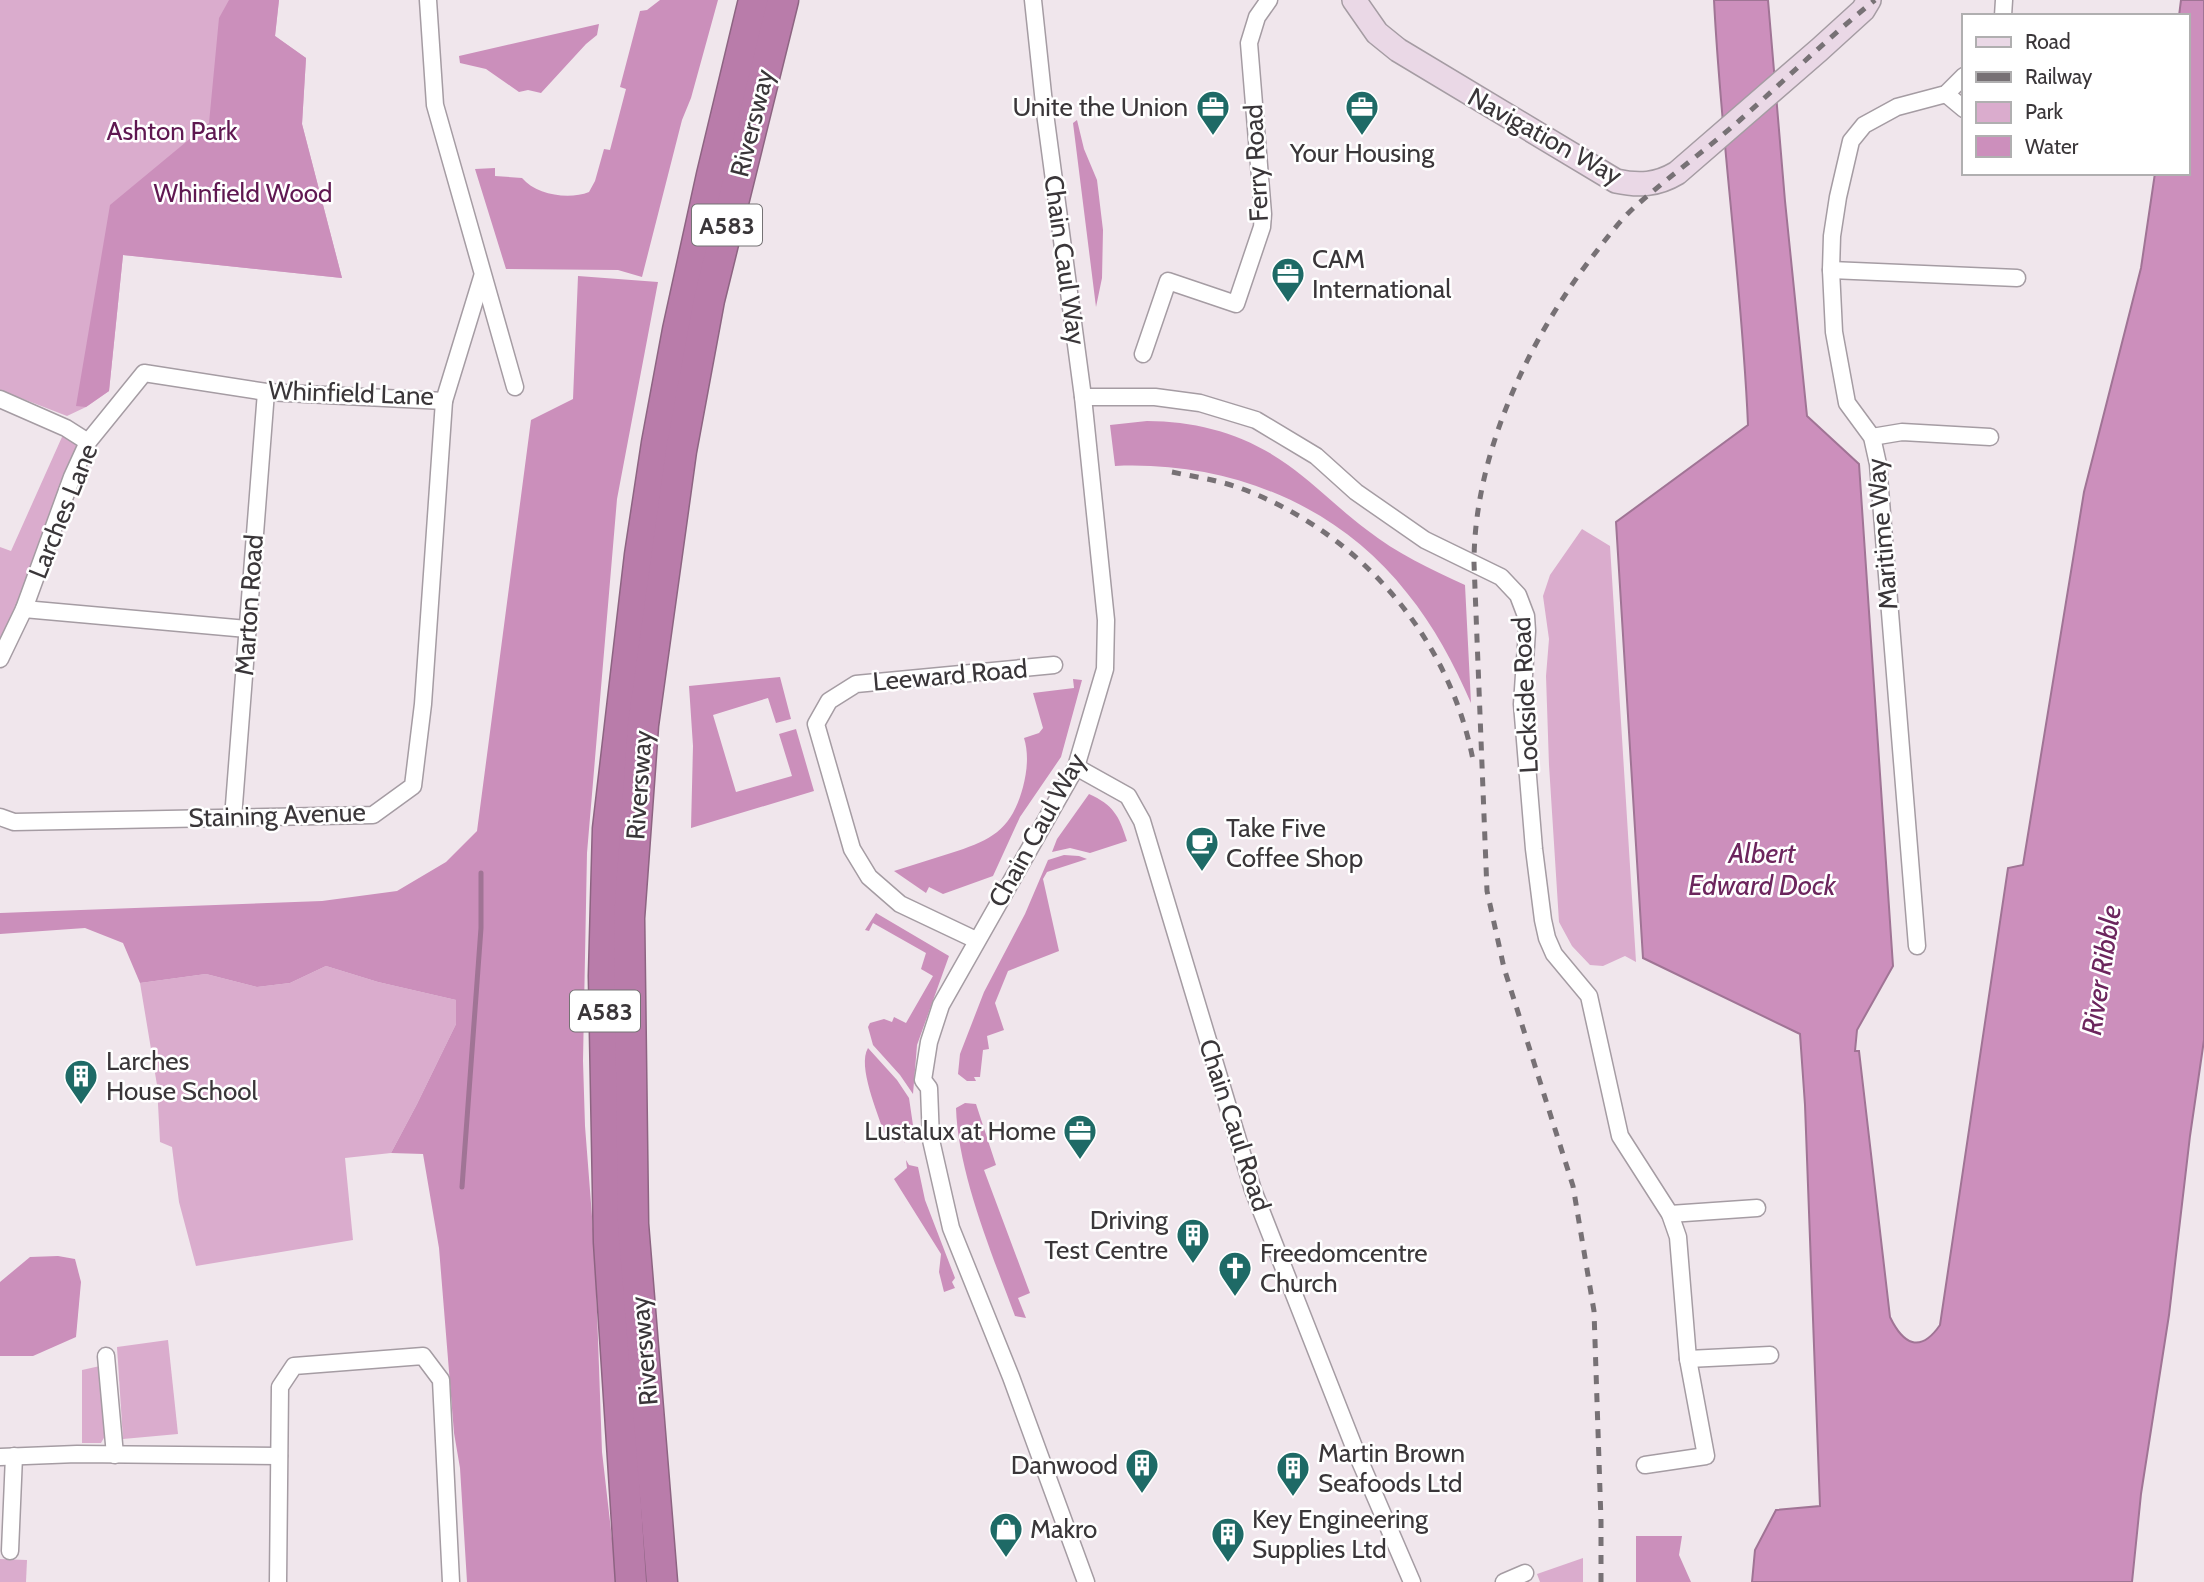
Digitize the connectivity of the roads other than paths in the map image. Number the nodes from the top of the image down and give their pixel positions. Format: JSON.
{"nodes":[{"id":1,"x":428,"y":0,"type":"edge"},
{"id":2,"x":754,"y":0,"type":"edge"},
{"id":3,"x":783,"y":0,"type":"edge"},
{"id":4,"x":1033,"y":0,"type":"edge"},
{"id":5,"x":1269,"y":0,"type":"edge"},
{"id":6,"x":1354,"y":0,"type":"edge"},
{"id":7,"x":1869,"y":0,"type":"edge"},
{"id":8,"x":1962,"y":78,"type":"edge"},
{"id":9,"x":1946,"y":94,"type":"junction"},
{"id":10,"x":1962,"y":107,"type":"edge"},
{"id":11,"x":1831,"y":270,"type":"junction"},
{"id":12,"x":482,"y":277,"type":"junction"},
{"id":13,"x":2017,"y":278,"type":"dead end"},
{"id":14,"x":1143,"y":354,"type":"dead end"},
{"id":15,"x":144,"y":373,"type":"joint"},
{"id":16,"x":515,"y":387,"type":"dead end"},
{"id":17,"x":266,"y":392,"type":"junction"},
{"id":18,"x":1083,"y":397,"type":"junction"},
{"id":19,"x":0,"y":399,"type":"edge"},
{"id":20,"x":444,"y":401,"type":"junction"},
{"id":21,"x":1872,"y":437,"type":"junction"},
{"id":22,"x":1990,"y":437,"type":"dead end"},
{"id":23,"x":88,"y":442,"type":"junction"},
{"id":24,"x":24,"y":609,"type":"junction"},
{"id":25,"x":247,"y":629,"type":"junction"},
{"id":26,"x":0,"y":659,"type":"edge"},
{"id":27,"x":1054,"y":666,"type":"dead end"},
{"id":28,"x":1076,"y":767,"type":"junction"},
{"id":29,"x":0,"y":817,"type":"edge"},
{"id":30,"x":233,"y":818,"type":"junction"},
{"id":31,"x":976,"y":940,"type":"junction"},
{"id":32,"x":1917,"y":946,"type":"dead end"},
{"id":33,"x":1757,"y":1208,"type":"dead end"},
{"id":34,"x":1671,"y":1213,"type":"junction"},
{"id":35,"x":1770,"y":1355,"type":"dead end"},
{"id":36,"x":106,"y":1356,"type":"dead end"},
{"id":37,"x":1688,"y":1359,"type":"junction"},
{"id":38,"x":115,"y":1455,"type":"junction"},
{"id":39,"x":279,"y":1456,"type":"junction"},
{"id":40,"x":7,"y":1457,"type":"edge"},
{"id":41,"x":1645,"y":1465,"type":"dead end"},
{"id":42,"x":10,"y":1550,"type":"dead end"},
{"id":43,"x":1525,"y":1573,"type":"dead end"},
{"id":44,"x":278,"y":1582,"type":"edge"},
{"id":45,"x":452,"y":1582,"type":"edge"},
{"id":46,"x":631,"y":1582,"type":"edge"},
{"id":47,"x":662,"y":1582,"type":"edge"},
{"id":48,"x":1086,"y":1582,"type":"edge"},
{"id":49,"x":1412,"y":1582,"type":"edge"},
{"id":50,"x":1504,"y":1582,"type":"edge"}],
"edges":[{"from":1,"to":12,"type":"street"},
{"from":2,"to":46,"type":"highway","name":"Riversway","number":"A583"},
{"from":3,"to":47,"type":"highway","name":"Riversway","number":"A583"},
{"from":4,"to":18,"type":"street","name":"Chain Caul Way"},
{"from":5,"to":14,"type":"street","name":"Ferry Road"},
{"from":6,"to":7,"type":"street","name":"Navigation Way"},
{"from":8,"to":9,"type":"street"},
{"from":9,"to":10,"type":"street"},
{"from":9,"to":11,"type":"street","name":"Maritime Way"},
{"from":11,"to":13,"type":"street"},
{"from":11,"to":21,"type":"street","name":"Maritime Way"},
{"from":12,"to":16,"type":"street"},
{"from":12,"to":20,"type":"street","name":"Whinfield Lane"},
{"from":15,"to":17,"type":"street","name":"Whinfield Lane"},
{"from":15,"to":23,"type":"street","name":"Larches Lane"},
{"from":17,"to":20,"type":"street","name":"Whinfield Lane"},
{"from":17,"to":25,"type":"street","name":"Marton Road"},
{"from":18,"to":28,"type":"street","name":"Chain Caul Way"},
{"from":18,"to":34,"type":"street","name":"Lockside Road"},
{"from":19,"to":23,"type":"street"},
{"from":20,"to":30,"type":"street","name":"Staining Avenue"},
{"from":21,"to":22,"type":"street"},
{"from":21,"to":32,"type":"street","name":"Maritime Way"},
{"from":23,"to":24,"type":"street","name":"Larches Lane"},
{"from":24,"to":25,"type":"street"},
{"from":24,"to":26,"type":"street","name":"Larches Lane"},
{"from":25,"to":30,"type":"street","name":"Marton Road"},
{"from":27,"to":31,"type":"street","name":"Leeward Road"},
{"from":28,"to":31,"type":"street","name":"Chain Caul Way"},
{"from":28,"to":49,"type":"street","name":"Chain Caul Road"},
{"from":29,"to":30,"type":"street","name":"Staining Avenue"},
{"from":31,"to":48,"type":"street","name":"Chain Caul Way"},
{"from":33,"to":34,"type":"street"},
{"from":34,"to":37,"type":"street","name":"Lockside Road"},
{"from":35,"to":37,"type":"street"},
{"from":36,"to":38,"type":"street"},
{"from":37,"to":41,"type":"street","name":"Lockside Road"},
{"from":38,"to":39,"type":"street"},
{"from":38,"to":40,"type":"street"},
{"from":39,"to":44,"type":"street"},
{"from":39,"to":45,"type":"street"},
{"from":40,"to":42,"type":"street"},
{"from":43,"to":50,"type":"street"}]}
